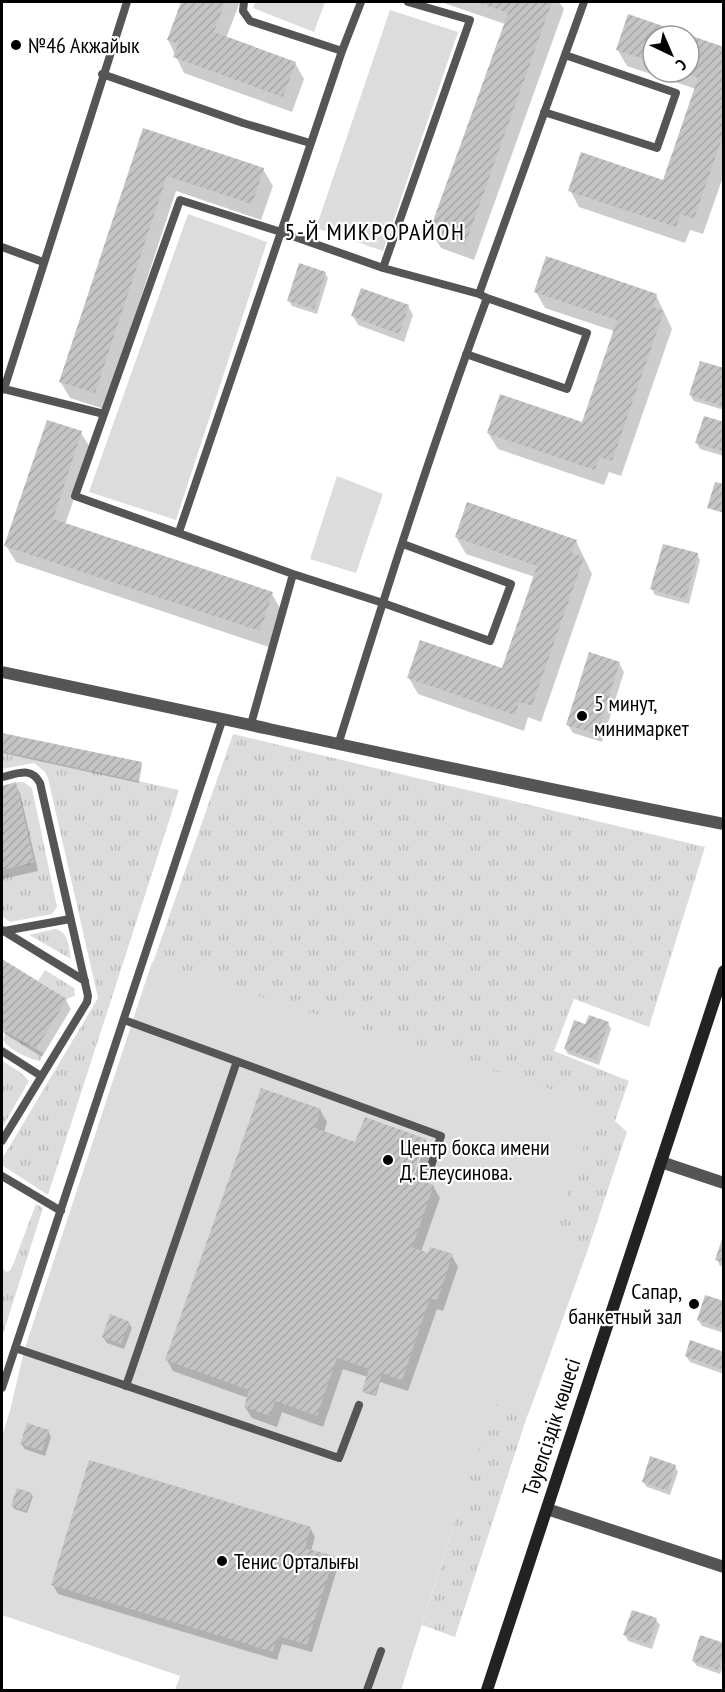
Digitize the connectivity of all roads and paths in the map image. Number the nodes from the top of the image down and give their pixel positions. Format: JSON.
{"nodes":[{"id":1,"x":126,"y":2,"type":"edge"},
{"id":2,"x":244,"y":2,"type":"edge"},
{"id":3,"x":361,"y":2,"type":"edge"},
{"id":4,"x":408,"y":2,"type":"edge"},
{"id":5,"x":584,"y":2,"type":"edge"},
{"id":6,"x":342,"y":51,"type":"junction"},
{"id":7,"x":565,"y":56,"type":"junction"},
{"id":8,"x":102,"y":75,"type":"junction"},
{"id":9,"x":544,"y":112,"type":"junction"},
{"id":10,"x":310,"y":143,"type":"junction"},
{"id":11,"x":281,"y":232,"type":"junction"},
{"id":12,"x":2,"y":247,"type":"edge"},
{"id":13,"x":43,"y":262,"type":"junction"},
{"id":14,"x":383,"y":268,"type":"junction"},
{"id":15,"x":483,"y":296,"type":"junction"},
{"id":16,"x":466,"y":354,"type":"junction"},
{"id":17,"x":3,"y":389,"type":"edge"},
{"id":18,"x":105,"y":414,"type":"junction"},
{"id":19,"x":179,"y":532,"type":"junction"},
{"id":20,"x":403,"y":544,"type":"junction"},
{"id":21,"x":293,"y":574,"type":"junction"},
{"id":22,"x":383,"y":603,"type":"junction"},
{"id":23,"x":2,"y":672,"type":"edge"},
{"id":24,"x":223,"y":718,"type":"junction"},
{"id":25,"x":251,"y":724,"type":"junction"},
{"id":26,"x":339,"y":745,"type":"junction"},
{"id":27,"x":2,"y":777,"type":"edge"},
{"id":28,"x":723,"y":824,"type":"edge"},
{"id":29,"x":70,"y":919,"type":"junction"},
{"id":30,"x":3,"y":930,"type":"edge"},
{"id":31,"x":723,"y":971,"type":"edge"},
{"id":32,"x":85,"y":981,"type":"junction"},
{"id":33,"x":124,"y":1020,"type":"junction"},
{"id":34,"x":2,"y":1051,"type":"edge"},
{"id":35,"x":237,"y":1061,"type":"junction"},
{"id":36,"x":41,"y":1076,"type":"junction"},
{"id":37,"x":2,"y":1141,"type":"edge"},
{"id":38,"x":661,"y":1162,"type":"junction"},
{"id":39,"x":429,"y":1172,"type":"dead end"},
{"id":40,"x":2,"y":1176,"type":"edge"},
{"id":41,"x":723,"y":1183,"type":"edge"},
{"id":42,"x":61,"y":1211,"type":"junction"},
{"id":43,"x":15,"y":1348,"type":"junction"},
{"id":44,"x":126,"y":1386,"type":"junction"},
{"id":45,"x":2,"y":1388,"type":"edge"},
{"id":46,"x":360,"y":1405,"type":"dead end"},
{"id":47,"x":547,"y":1509,"type":"junction"},
{"id":48,"x":723,"y":1567,"type":"edge"},
{"id":49,"x":381,"y":1651,"type":"dead end"},
{"id":50,"x":367,"y":1690,"type":"edge"},
{"id":51,"x":487,"y":1690,"type":"edge"}],
"edges":[{"from":1,"to":8,"type":"lane"},
{"from":2,"to":6,"type":"lane"},
{"from":3,"to":6,"type":"lane"},
{"from":4,"to":14,"type":"lane"},
{"from":5,"to":7,"type":"lane"},
{"from":6,"to":10,"type":"lane"},
{"from":7,"to":9,"type":"lane"},
{"from":7,"to":9,"type":"lane"},
{"from":8,"to":10,"type":"lane"},
{"from":8,"to":13,"type":"lane"},
{"from":9,"to":15,"type":"lane"},
{"from":10,"to":11,"type":"lane"},
{"from":11,"to":14,"type":"lane"},
{"from":11,"to":18,"type":"lane"},
{"from":11,"to":19,"type":"lane"},
{"from":12,"to":13,"type":"lane"},
{"from":13,"to":17,"type":"lane"},
{"from":14,"to":15,"type":"lane"},
{"from":15,"to":16,"type":"lane"},
{"from":15,"to":16,"type":"lane"},
{"from":16,"to":20,"type":"lane"},
{"from":17,"to":18,"type":"lane"},
{"from":18,"to":19,"type":"lane"},
{"from":19,"to":21,"type":"lane"},
{"from":20,"to":22,"type":"lane"},
{"from":20,"to":22,"type":"lane"},
{"from":21,"to":22,"type":"lane"},
{"from":21,"to":25,"type":"lane"},
{"from":22,"to":26,"type":"lane"},
{"from":23,"to":24,"type":"street"},
{"from":24,"to":25,"type":"street"},
{"from":24,"to":33,"type":"lane"},
{"from":25,"to":26,"type":"street"},
{"from":26,"to":28,"type":"street"},
{"from":27,"to":29,"type":"lane"},
{"from":29,"to":30,"type":"lane"},
{"from":29,"to":32,"type":"lane"},
{"from":30,"to":32,"type":"lane"},
{"from":31,"to":38,"type":"main road","name":"Тәуелсіздік көшесі"},
{"from":32,"to":36,"type":"lane"},
{"from":33,"to":35,"type":"lane"},
{"from":33,"to":42,"type":"lane"},
{"from":34,"to":36,"type":"lane"},
{"from":35,"to":39,"type":"lane"},
{"from":35,"to":44,"type":"lane"},
{"from":36,"to":37,"type":"lane"},
{"from":38,"to":41,"type":"street"},
{"from":38,"to":47,"type":"main road","name":"Тәуелсіздік көшесі"},
{"from":40,"to":42,"type":"lane"},
{"from":42,"to":43,"type":"lane"},
{"from":43,"to":44,"type":"lane"},
{"from":43,"to":45,"type":"lane"},
{"from":44,"to":46,"type":"lane"},
{"from":47,"to":48,"type":"street"},
{"from":47,"to":51,"type":"main road","name":"Тәуелсіздік көшесі"},
{"from":49,"to":50,"type":"lane"}]}
